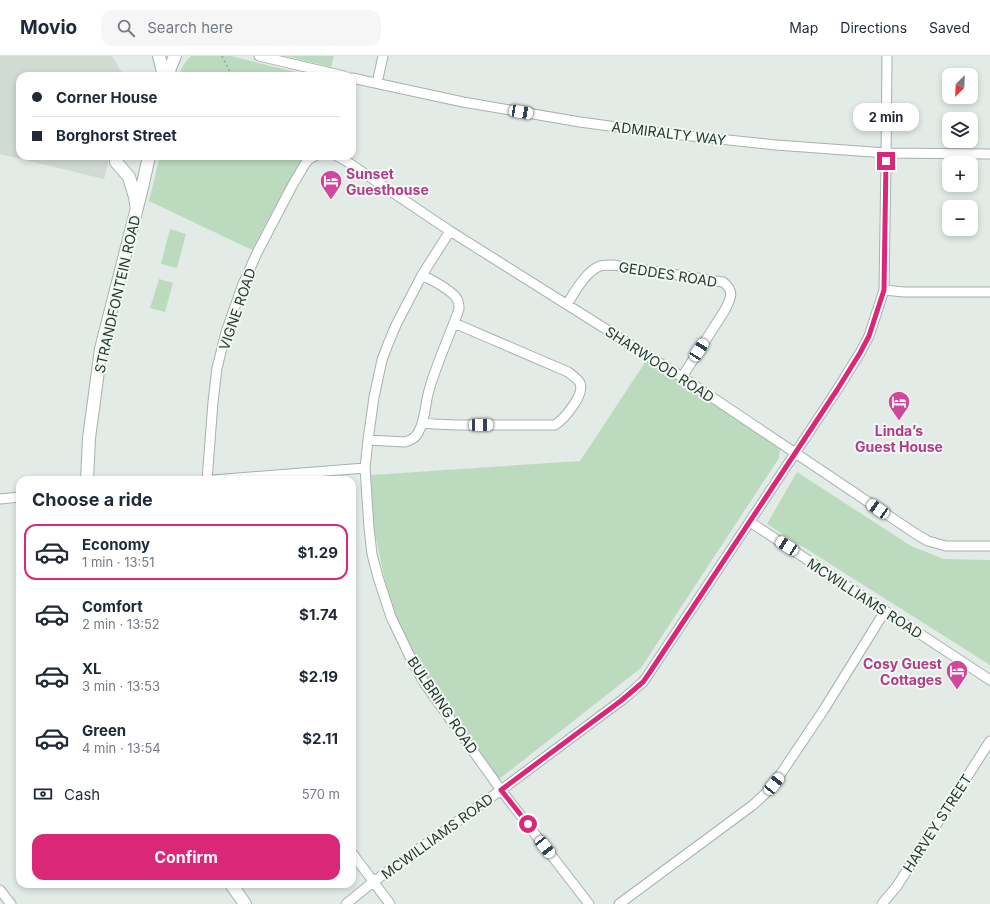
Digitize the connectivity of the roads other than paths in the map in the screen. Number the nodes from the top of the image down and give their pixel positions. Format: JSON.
{"nodes":[{"id":1,"x":158,"y":56,"type":"edge"},
{"id":2,"x":170,"y":56,"type":"edge"},
{"id":3,"x":176,"y":56,"type":"edge"},
{"id":4,"x":259,"y":56,"type":"edge"},
{"id":5,"x":383,"y":56,"type":"edge"},
{"id":6,"x":887,"y":56,"type":"edge"},
{"id":7,"x":166,"y":72,"type":"edge"},
{"id":8,"x":167,"y":72,"type":"edge"},
{"id":9,"x":168,"y":72,"type":"edge"},
{"id":10,"x":327,"y":72,"type":"edge"},
{"id":11,"x":356,"y":79,"type":"edge"},
{"id":12,"x":377,"y":83,"type":"junction"},
{"id":13,"x":886,"y":153,"type":"junction"},
{"id":14,"x":990,"y":154,"type":"edge"},
{"id":15,"x":148,"y":160,"type":"edge"},
{"id":16,"x":308,"y":160,"type":"edge"},
{"id":17,"x":344,"y":160,"type":"edge"},
{"id":18,"x":116,"y":162,"type":"dead end"},
{"id":19,"x":136,"y":210,"type":"junction"},
{"id":20,"x":450,"y":231,"type":"junction"},
{"id":21,"x":422,"y":275,"type":"junction"},
{"id":22,"x":884,"y":290,"type":"junction"},
{"id":23,"x":990,"y":292,"type":"edge"},
{"id":24,"x":567,"y":304,"type":"junction"},
{"id":25,"x":454,"y":323,"type":"junction"},
{"id":26,"x":682,"y":377,"type":"junction"},
{"id":27,"x":422,"y":423,"type":"junction"},
{"id":28,"x":368,"y":440,"type":"junction"},
{"id":29,"x":795,"y":453,"type":"junction"},
{"id":30,"x":365,"y":468,"type":"junction"},
{"id":31,"x":87,"y":476,"type":"edge"},
{"id":32,"x":207,"y":476,"type":"edge"},
{"id":33,"x":263,"y":476,"type":"edge"},
{"id":34,"x":16,"y":498,"type":"edge"},
{"id":35,"x":0,"y":500,"type":"edge"},
{"id":36,"x":750,"y":522,"type":"junction"},
{"id":37,"x":990,"y":546,"type":"edge"},
{"id":38,"x":885,"y":611,"type":"junction"},
{"id":39,"x":990,"y":680,"type":"edge"},
{"id":40,"x":990,"y":740,"type":"edge"},
{"id":41,"x":501,"y":790,"type":"junction"},
{"id":42,"x":356,"y":858,"type":"edge"},
{"id":43,"x":374,"y":882,"type":"junction"},
{"id":44,"x":234,"y":888,"type":"edge"},
{"id":45,"x":0,"y":890,"type":"edge"},
{"id":46,"x":11,"y":904,"type":"edge"},
{"id":47,"x":245,"y":904,"type":"edge"},
{"id":48,"x":346,"y":904,"type":"edge"},
{"id":49,"x":390,"y":904,"type":"edge"},
{"id":50,"x":589,"y":904,"type":"edge"},
{"id":51,"x":619,"y":904,"type":"edge"},
{"id":52,"x":882,"y":904,"type":"edge"}],
"edges":[{"from":1,"to":7,"type":"main road"},
{"from":2,"to":8,"type":"main road"},
{"from":3,"to":9,"type":"main road"},
{"from":4,"to":10,"type":"street"},
{"from":5,"to":12,"type":"street"},
{"from":6,"to":13,"type":"street"},
{"from":11,"to":12,"type":"street","name":"ADMIRALTY WAY"},
{"from":12,"to":13,"type":"street","name":"ADMIRALTY WAY"},
{"from":13,"to":14,"type":"street","name":"ADMIRALTY WAY"},
{"from":13,"to":22,"type":"street"},
{"from":15,"to":19,"type":"main road","name":"STRANDFONTEIN ROAD"},
{"from":16,"to":32,"type":"street","name":"VIGNE ROAD"},
{"from":17,"to":20,"type":"street","name":"SHARWOOD ROAD"},
{"from":18,"to":19,"type":"main road"},
{"from":19,"to":31,"type":"main road","name":"STRANDFONTEIN ROAD"},
{"from":20,"to":21,"type":"street","name":"BULBRING ROAD"},
{"from":20,"to":24,"type":"street","name":"SHARWOOD ROAD"},
{"from":21,"to":25,"type":"street"},
{"from":21,"to":28,"type":"street","name":"BULBRING ROAD"},
{"from":22,"to":23,"type":"street"},
{"from":22,"to":29,"type":"street"},
{"from":24,"to":26,"type":"street","name":"SHARWOOD ROAD"},
{"from":24,"to":26,"type":"street","name":"GEDDES ROAD"},
{"from":25,"to":27,"type":"street"},
{"from":25,"to":27,"type":"street"},
{"from":26,"to":29,"type":"street","name":"SHARWOOD ROAD"},
{"from":27,"to":28,"type":"street"},
{"from":28,"to":30,"type":"street","name":"BULBRING ROAD"},
{"from":29,"to":36,"type":"street"},
{"from":29,"to":37,"type":"street","name":"SHARWOOD ROAD"},
{"from":30,"to":33,"type":"street"},
{"from":30,"to":41,"type":"street","name":"BULBRING ROAD"},
{"from":34,"to":35,"type":"street"},
{"from":36,"to":38,"type":"street","name":"MCWILLIAMS ROAD"},
{"from":36,"to":41,"type":"street","name":"MCWILLIAMS ROAD"},
{"from":38,"to":39,"type":"street","name":"MCWILLIAMS ROAD"},
{"from":38,"to":51,"type":"street"},
{"from":40,"to":52,"type":"street","name":"HARVEY STREET"},
{"from":41,"to":43,"type":"street","name":"MCWILLIAMS ROAD"},
{"from":41,"to":50,"type":"street","name":"BULBRING ROAD"},
{"from":42,"to":43,"type":"street"},
{"from":43,"to":48,"type":"street","name":"MCWILLIAMS ROAD"},
{"from":43,"to":49,"type":"street"},
{"from":44,"to":47,"type":"main road"},
{"from":45,"to":46,"type":"street"}]}
